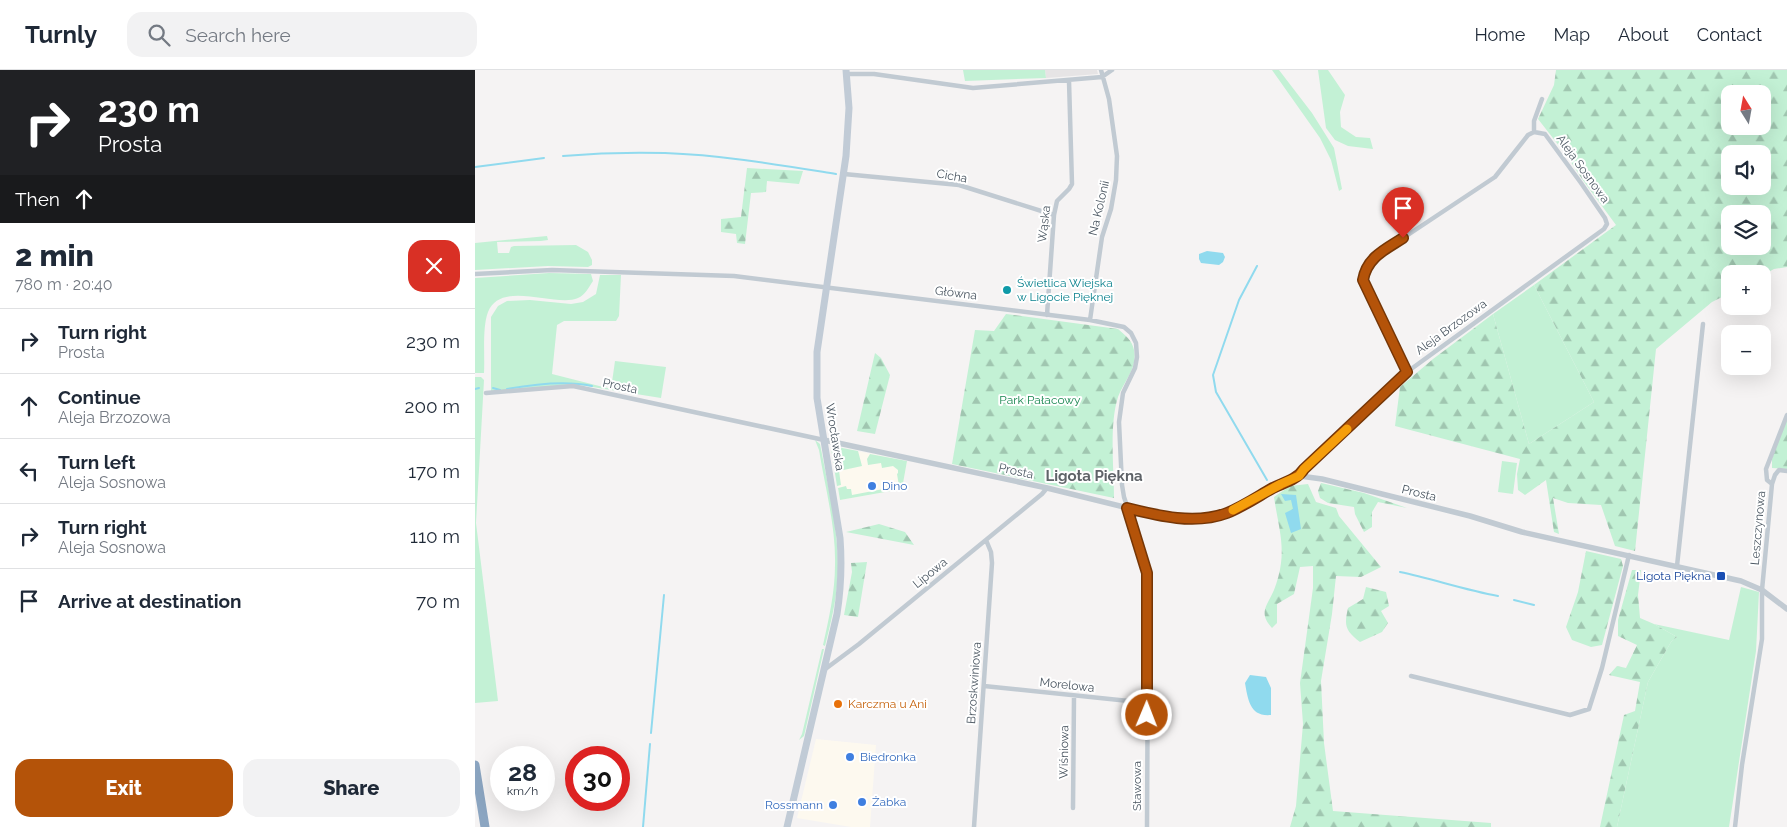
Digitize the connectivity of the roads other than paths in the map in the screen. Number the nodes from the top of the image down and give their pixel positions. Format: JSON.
{"nodes":[{"id":1,"x":1101,"y":70,"type":"edge"},
{"id":2,"x":1112,"y":70,"type":"edge"},
{"id":3,"x":846,"y":72,"type":"edge"},
{"id":4,"x":1102,"y":77,"type":"junction"},
{"id":5,"x":1069,"y":81,"type":"junction"},
{"id":6,"x":1542,"y":99,"type":"dead end"},
{"id":7,"x":1534,"y":132,"type":"junction"},
{"id":8,"x":844,"y":174,"type":"junction"},
{"id":9,"x":1054,"y":215,"type":"junction"},
{"id":10,"x":1604,"y":229,"type":"joint"},
{"id":11,"x":475,"y":274,"type":"edge"},
{"id":12,"x":826,"y":287,"type":"junction"},
{"id":13,"x":1047,"y":315,"type":"junction"},
{"id":14,"x":1090,"y":320,"type":"junction"},
{"id":15,"x":1703,"y":324,"type":"dead end"},
{"id":16,"x":1407,"y":372,"type":"junction"},
{"id":17,"x":486,"y":393,"type":"dead end"},
{"id":18,"x":1787,"y":415,"type":"edge"},
{"id":19,"x":824,"y":440,"type":"junction"},
{"id":20,"x":1787,"y":471,"type":"edge"},
{"id":21,"x":1299,"y":476,"type":"junction"},
{"id":22,"x":1772,"y":484,"type":"junction"},
{"id":23,"x":1047,"y":488,"type":"junction"},
{"id":24,"x":1127,"y":508,"type":"junction"},
{"id":25,"x":986,"y":540,"type":"junction"},
{"id":26,"x":1629,"y":555,"type":"junction"},
{"id":27,"x":1677,"y":566,"type":"junction"},
{"id":28,"x":1762,"y":590,"type":"junction"},
{"id":29,"x":1787,"y":608,"type":"edge"},
{"id":30,"x":823,"y":670,"type":"junction"},
{"id":31,"x":1411,"y":676,"type":"dead end"},
{"id":32,"x":984,"y":686,"type":"junction"},
{"id":33,"x":1075,"y":696,"type":"junction"},
{"id":34,"x":1148,"y":703,"type":"junction"},
{"id":35,"x":475,"y":765,"type":"edge"},
{"id":36,"x":1073,"y":808,"type":"dead end"},
{"id":37,"x":485,"y":827,"type":"edge"},
{"id":38,"x":787,"y":827,"type":"edge"},
{"id":39,"x":974,"y":827,"type":"edge"},
{"id":40,"x":1147,"y":827,"type":"edge"},
{"id":41,"x":1735,"y":827,"type":"edge"}],
"edges":[{"from":1,"to":4,"type":"street","name":"Na Kolonii"},
{"from":2,"to":4,"type":"street"},
{"from":3,"to":5,"type":"street"},
{"from":3,"to":8,"type":"main road","name":"Wrocławska"},
{"from":4,"to":5,"type":"street"},
{"from":4,"to":14,"type":"street","name":"Na Kolonii"},
{"from":5,"to":9,"type":"street","name":"Wąska"},
{"from":6,"to":7,"type":"street"},
{"from":7,"to":10,"type":"street","name":"Aleja Sosnowa"},
{"from":7,"to":16,"type":"street"},
{"from":8,"to":9,"type":"street","name":"Cicha"},
{"from":8,"to":12,"type":"main road","name":"Wrocławska"},
{"from":9,"to":13,"type":"street","name":"Wąska"},
{"from":10,"to":16,"type":"street","name":"Aleja Brzozowa"},
{"from":11,"to":12,"type":"street","name":"Główna"},
{"from":12,"to":13,"type":"street","name":"Główna"},
{"from":12,"to":19,"type":"main road","name":"Wrocławska"},
{"from":13,"to":14,"type":"street","name":"Główna"},
{"from":14,"to":24,"type":"street","name":"Główna"},
{"from":15,"to":27,"type":"street"},
{"from":16,"to":21,"type":"street","name":"Aleja Brzozowa"},
{"from":17,"to":19,"type":"street","name":"Prosta"},
{"from":18,"to":22,"type":"street","name":"Leszczynowa"},
{"from":19,"to":23,"type":"street","name":"Prosta"},
{"from":19,"to":30,"type":"main road","name":"Wrocławska"},
{"from":20,"to":22,"type":"street"},
{"from":21,"to":24,"type":"street","name":"Prosta"},
{"from":21,"to":26,"type":"street","name":"Prosta"},
{"from":22,"to":28,"type":"street","name":"Leszczynowa"},
{"from":23,"to":24,"type":"street","name":"Prosta"},
{"from":23,"to":25,"type":"street","name":"Lipowa"},
{"from":24,"to":34,"type":"street","name":"Stawowa"},
{"from":25,"to":30,"type":"street","name":"Lipowa"},
{"from":25,"to":32,"type":"street","name":"Brzoskwiniowa"},
{"from":26,"to":27,"type":"street","name":"Prosta"},
{"from":26,"to":31,"type":"street"},
{"from":27,"to":28,"type":"street","name":"Prosta"},
{"from":28,"to":29,"type":"street","name":"Prosta"},
{"from":28,"to":41,"type":"street","name":"Leszczynowa"},
{"from":30,"to":38,"type":"main road","name":"Wrocławska"},
{"from":32,"to":33,"type":"street","name":"Morelowa"},
{"from":32,"to":39,"type":"street","name":"Brzoskwiniowa"},
{"from":33,"to":34,"type":"street","name":"Morelowa"},
{"from":33,"to":36,"type":"street","name":"Wiśniowa"},
{"from":34,"to":40,"type":"street","name":"Stawowa"},
{"from":35,"to":37,"type":"highway"}]}
